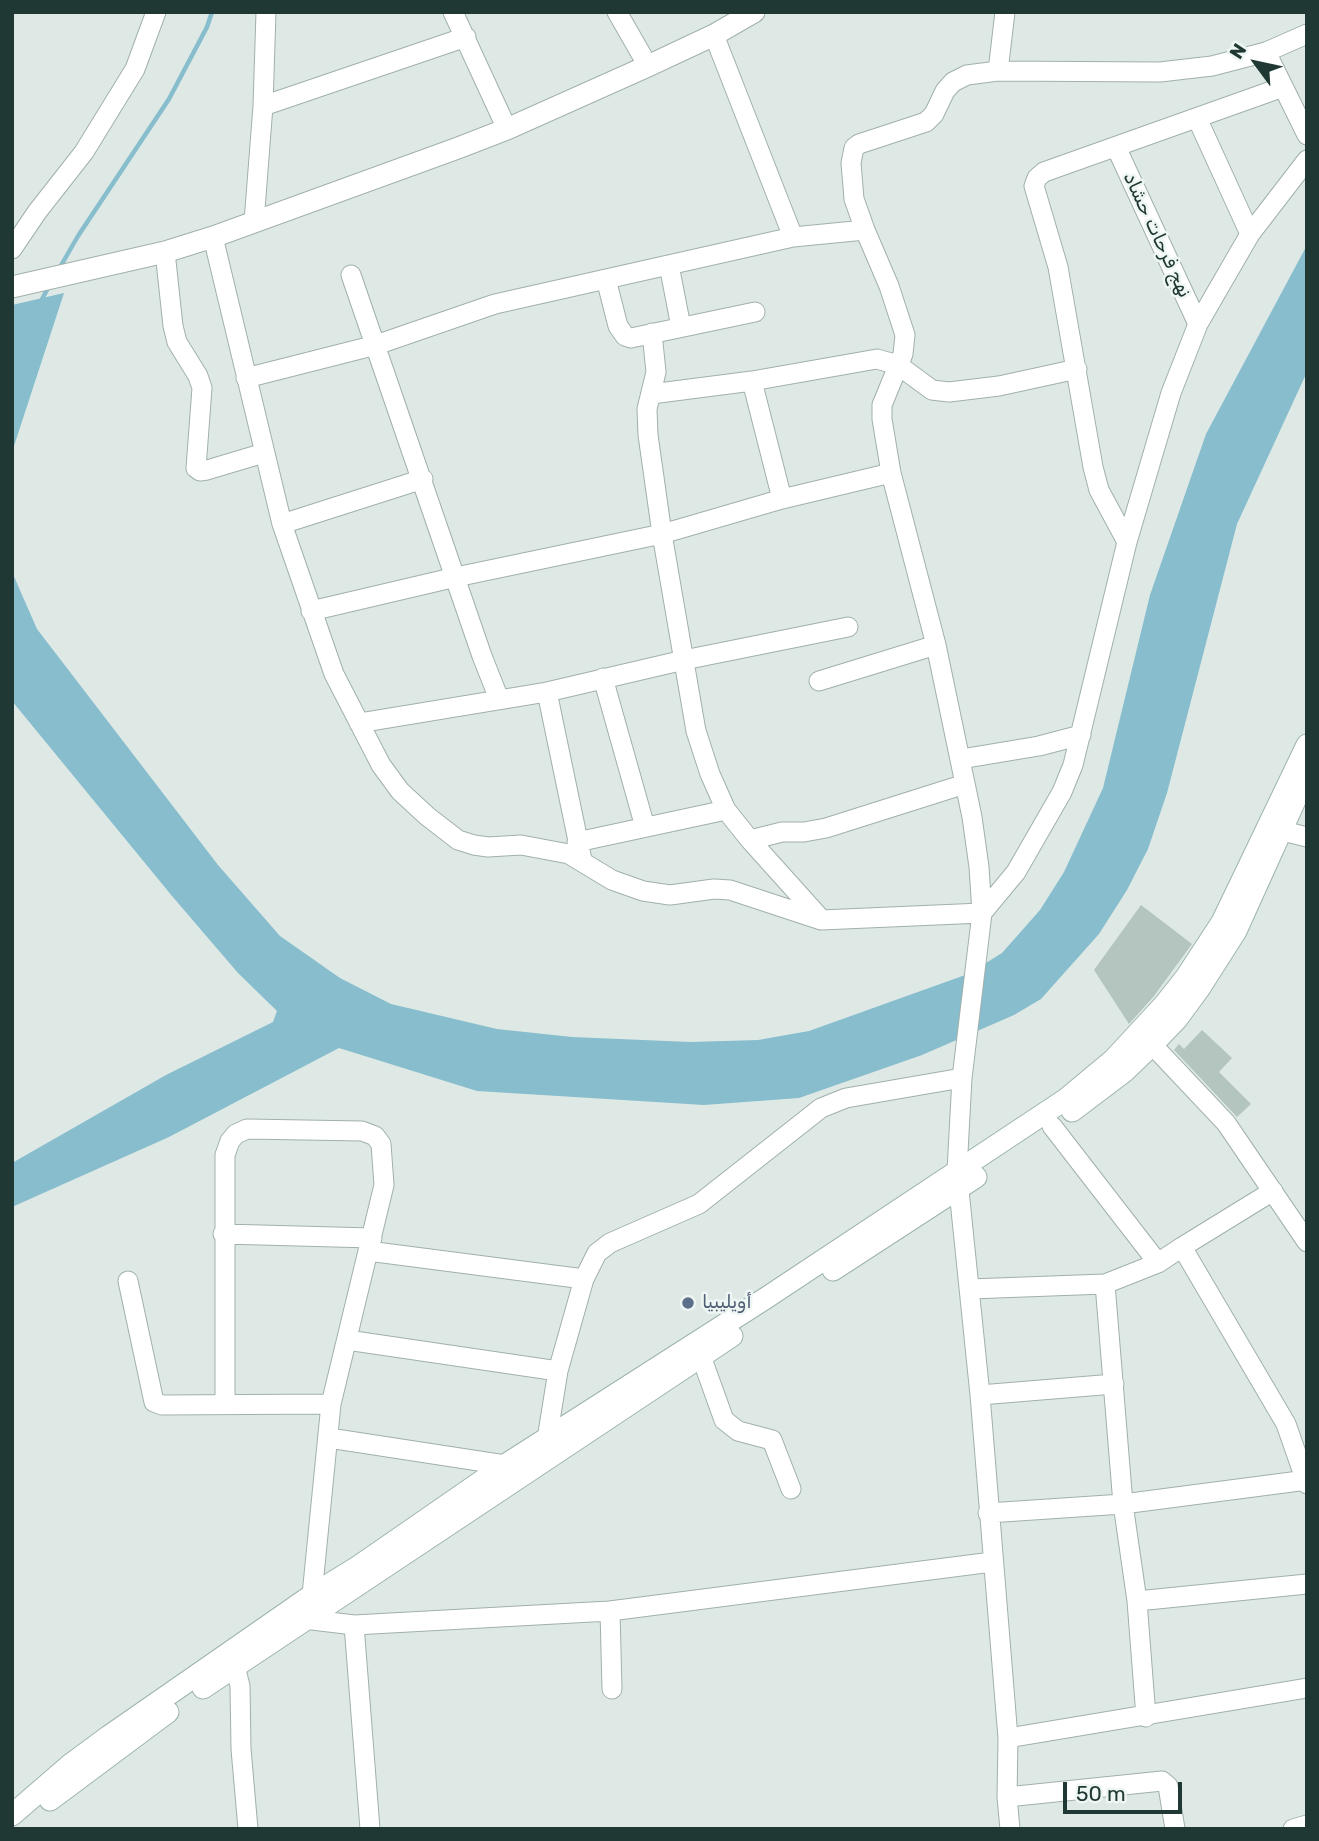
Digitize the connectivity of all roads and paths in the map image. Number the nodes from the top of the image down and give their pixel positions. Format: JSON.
{"nodes":[{"id":1,"x":156,"y":12,"type":"edge"},
{"id":2,"x":266,"y":12,"type":"edge"},
{"id":3,"x":453,"y":12,"type":"edge"},
{"id":4,"x":617,"y":12,"type":"edge"},
{"id":5,"x":754,"y":12,"type":"edge"},
{"id":6,"x":1005,"y":12,"type":"edge"},
{"id":7,"x":1307,"y":34,"type":"edge"},
{"id":8,"x":713,"y":35,"type":"junction"},
{"id":9,"x":466,"y":37,"type":"junction"},
{"id":10,"x":1266,"y":52,"type":"junction"},
{"id":11,"x":648,"y":66,"type":"junction"},
{"id":12,"x":998,"y":71,"type":"junction"},
{"id":13,"x":1283,"y":87,"type":"junction"},
{"id":14,"x":263,"y":106,"type":"junction"},
{"id":15,"x":1197,"y":118,"type":"junction"},
{"id":16,"x":507,"y":130,"type":"junction"},
{"id":17,"x":1307,"y":135,"type":"edge"},
{"id":18,"x":1116,"y":147,"type":"junction"},
{"id":19,"x":1307,"y":160,"type":"edge"},
{"id":20,"x":254,"y":222,"type":"junction"},
{"id":21,"x":866,"y":230,"type":"junction"},
{"id":22,"x":1251,"y":233,"type":"junction"},
{"id":23,"x":213,"y":237,"type":"junction"},
{"id":24,"x":793,"y":237,"type":"junction"},
{"id":25,"x":12,"y":249,"type":"edge"},
{"id":26,"x":165,"y":252,"type":"junction"},
{"id":27,"x":669,"y":265,"type":"junction"},
{"id":28,"x":351,"y":275,"type":"dead end"},
{"id":29,"x":606,"y":279,"type":"junction"},
{"id":30,"x":12,"y":288,"type":"edge"},
{"id":31,"x":755,"y":312,"type":"dead end"},
{"id":32,"x":1198,"y":324,"type":"junction"},
{"id":33,"x":681,"y":327,"type":"junction"},
{"id":34,"x":652,"y":333,"type":"junction"},
{"id":35,"x":376,"y":345,"type":"junction"},
{"id":36,"x":898,"y":365,"type":"junction"},
{"id":37,"x":1077,"y":369,"type":"junction"},
{"id":38,"x":246,"y":378,"type":"junction"},
{"id":39,"x":752,"y":381,"type":"junction"},
{"id":40,"x":651,"y":394,"type":"junction"},
{"id":41,"x":264,"y":453,"type":"junction"},
{"id":42,"x":891,"y":473,"type":"junction"},
{"id":43,"x":423,"y":479,"type":"junction"},
{"id":44,"x":782,"y":499,"type":"junction"},
{"id":45,"x":282,"y":524,"type":"junction"},
{"id":46,"x":662,"y":534,"type":"junction"},
{"id":47,"x":1127,"y":542,"type":"junction"},
{"id":48,"x":456,"y":577,"type":"junction"},
{"id":49,"x":311,"y":611,"type":"junction"},
{"id":50,"x":848,"y":627,"type":"dead end"},
{"id":51,"x":936,"y":645,"type":"junction"},
{"id":52,"x":684,"y":660,"type":"junction"},
{"id":53,"x":603,"y":678,"type":"junction"},
{"id":54,"x":819,"y":681,"type":"dead end"},
{"id":55,"x":547,"y":692,"type":"junction"},
{"id":56,"x":499,"y":699,"type":"junction"},
{"id":57,"x":359,"y":723,"type":"junction"},
{"id":58,"x":1081,"y":735,"type":"junction"},
{"id":59,"x":1307,"y":745,"type":"edge"},
{"id":60,"x":961,"y":759,"type":"junction"},
{"id":61,"x":1307,"y":776,"type":"edge"},
{"id":62,"x":965,"y":784,"type":"junction"},
{"id":63,"x":726,"y":810,"type":"junction"},
{"id":64,"x":645,"y":827,"type":"junction"},
{"id":65,"x":1275,"y":830,"type":"junction"},
{"id":66,"x":1307,"y":837,"type":"edge"},
{"id":67,"x":750,"y":840,"type":"junction"},
{"id":68,"x":579,"y":851,"type":"junction"},
{"id":69,"x":982,"y":912,"type":"junction"},
{"id":70,"x":821,"y":920,"type":"junction"},
{"id":71,"x":1146,"y":1039,"type":"junction"},
{"id":72,"x":962,"y":1078,"type":"junction"},
{"id":73,"x":1052,"y":1126,"type":"junction"},
{"id":74,"x":958,"y":1180,"type":"junction"},
{"id":75,"x":1273,"y":1191,"type":"junction"},
{"id":76,"x":223,"y":1234,"type":"junction"},
{"id":77,"x":1307,"y":1242,"type":"edge"},
{"id":78,"x":370,"y":1244,"type":"junction"},
{"id":79,"x":1182,"y":1247,"type":"junction"},
{"id":80,"x":1158,"y":1263,"type":"junction"},
{"id":81,"x":584,"y":1279,"type":"junction"},
{"id":82,"x":128,"y":1281,"type":"dead end"},
{"id":83,"x":1105,"y":1284,"type":"junction"},
{"id":84,"x":970,"y":1289,"type":"junction"},
{"id":85,"x":347,"y":1340,"type":"junction"},
{"id":86,"x":701,"y":1356,"type":"junction"},
{"id":87,"x":558,"y":1371,"type":"junction"},
{"id":88,"x":1114,"y":1384,"type":"junction"},
{"id":89,"x":980,"y":1395,"type":"junction"},
{"id":90,"x":225,"y":1404,"type":"junction"},
{"id":91,"x":331,"y":1404,"type":"junction"},
{"id":92,"x":329,"y":1438,"type":"junction"},
{"id":93,"x":547,"y":1439,"type":"junction"},
{"id":94,"x":505,"y":1465,"type":"junction"},
{"id":95,"x":1306,"y":1481,"type":"edge"},
{"id":96,"x":791,"y":1489,"type":"dead end"},
{"id":97,"x":1123,"y":1504,"type":"junction"},
{"id":98,"x":988,"y":1513,"type":"junction"},
{"id":99,"x":992,"y":1562,"type":"junction"},
{"id":100,"x":1307,"y":1584,"type":"edge"},
{"id":101,"x":312,"y":1595,"type":"junction"},
{"id":102,"x":1137,"y":1601,"type":"junction"},
{"id":103,"x":610,"y":1611,"type":"junction"},
{"id":104,"x":304,"y":1619,"type":"junction"},
{"id":105,"x":354,"y":1625,"type":"junction"},
{"id":106,"x":235,"y":1666,"type":"junction"},
{"id":107,"x":1307,"y":1688,"type":"edge"},
{"id":108,"x":612,"y":1689,"type":"dead end"},
{"id":109,"x":1146,"y":1717,"type":"junction"},
{"id":110,"x":1008,"y":1738,"type":"junction"},
{"id":111,"x":1007,"y":1797,"type":"junction"},
{"id":112,"x":12,"y":1815,"type":"edge"},
{"id":113,"x":1307,"y":1825,"type":"edge"},
{"id":114,"x":17,"y":1829,"type":"edge"},
{"id":115,"x":248,"y":1829,"type":"edge"},
{"id":116,"x":370,"y":1829,"type":"edge"},
{"id":117,"x":1010,"y":1829,"type":"edge"},
{"id":118,"x":1175,"y":1829,"type":"edge"},
{"id":119,"x":1293,"y":1829,"type":"edge"}],
"edges":[{"from":1,"to":25,"type":"street"},
{"from":2,"to":14,"type":"street"},
{"from":3,"to":9,"type":"street"},
{"from":4,"to":11,"type":"street"},
{"from":5,"to":8,"type":"main road"},
{"from":6,"to":12,"type":"street"},
{"from":7,"to":10,"type":"street"},
{"from":8,"to":11,"type":"main road"},
{"from":8,"to":24,"type":"street"},
{"from":9,"to":14,"type":"street"},
{"from":9,"to":16,"type":"street"},
{"from":10,"to":12,"type":"street"},
{"from":10,"to":13,"type":"street"},
{"from":11,"to":16,"type":"main road"},
{"from":12,"to":21,"type":"street"},
{"from":13,"to":15,"type":"street"},
{"from":13,"to":17,"type":"street"},
{"from":14,"to":20,"type":"street"},
{"from":15,"to":18,"type":"street"},
{"from":15,"to":22,"type":"street"},
{"from":16,"to":20,"type":"main road"},
{"from":18,"to":32,"type":"street","name":"نهج فرحات حشاد"},
{"from":18,"to":37,"type":"street"},
{"from":19,"to":22,"type":"street"},
{"from":20,"to":23,"type":"main road"},
{"from":21,"to":24,"type":"street"},
{"from":21,"to":36,"type":"street"},
{"from":22,"to":32,"type":"street"},
{"from":23,"to":26,"type":"main road"},
{"from":23,"to":38,"type":"street"},
{"from":24,"to":27,"type":"street"},
{"from":26,"to":30,"type":"main road"},
{"from":26,"to":41,"type":"street"},
{"from":27,"to":29,"type":"street"},
{"from":27,"to":33,"type":"street"},
{"from":28,"to":35,"type":"street"},
{"from":29,"to":34,"type":"street"},
{"from":29,"to":35,"type":"street"},
{"from":31,"to":33,"type":"street"},
{"from":32,"to":47,"type":"street"},
{"from":33,"to":34,"type":"street"},
{"from":34,"to":40,"type":"street"},
{"from":35,"to":38,"type":"street"},
{"from":35,"to":43,"type":"street"},
{"from":36,"to":37,"type":"street"},
{"from":36,"to":39,"type":"street"},
{"from":36,"to":42,"type":"street"},
{"from":37,"to":47,"type":"street"},
{"from":38,"to":41,"type":"street"},
{"from":39,"to":40,"type":"street"},
{"from":39,"to":44,"type":"street"},
{"from":40,"to":46,"type":"street"},
{"from":41,"to":45,"type":"street"},
{"from":42,"to":44,"type":"street"},
{"from":42,"to":51,"type":"street"},
{"from":43,"to":45,"type":"street"},
{"from":43,"to":48,"type":"street"},
{"from":44,"to":46,"type":"street"},
{"from":45,"to":49,"type":"street"},
{"from":46,"to":48,"type":"street"},
{"from":46,"to":52,"type":"street"},
{"from":47,"to":58,"type":"street"},
{"from":48,"to":49,"type":"street"},
{"from":48,"to":56,"type":"street"},
{"from":49,"to":57,"type":"street"},
{"from":50,"to":52,"type":"street"},
{"from":51,"to":54,"type":"street"},
{"from":51,"to":60,"type":"street"},
{"from":52,"to":53,"type":"street"},
{"from":52,"to":63,"type":"street"},
{"from":53,"to":55,"type":"street"},
{"from":53,"to":64,"type":"street"},
{"from":55,"to":56,"type":"street"},
{"from":55,"to":68,"type":"street"},
{"from":56,"to":57,"type":"street"},
{"from":57,"to":68,"type":"street"},
{"from":58,"to":60,"type":"street"},
{"from":58,"to":69,"type":"street"},
{"from":59,"to":65,"type":"main road"},
{"from":60,"to":62,"type":"street"},
{"from":61,"to":65,"type":"main road"},
{"from":62,"to":67,"type":"street"},
{"from":62,"to":69,"type":"street"},
{"from":63,"to":64,"type":"street"},
{"from":63,"to":67,"type":"street"},
{"from":64,"to":68,"type":"street"},
{"from":65,"to":66,"type":"street"},
{"from":65,"to":71,"type":"main road"},
{"from":67,"to":70,"type":"street"},
{"from":68,"to":70,"type":"street"},
{"from":69,"to":70,"type":"street"},
{"from":69,"to":72,"type":"street"},
{"from":71,"to":73,"type":"main road"},
{"from":71,"to":74,"type":"main road"},
{"from":71,"to":75,"type":"street"},
{"from":72,"to":74,"type":"street"},
{"from":72,"to":81,"type":"street"},
{"from":73,"to":74,"type":"main road"},
{"from":73,"to":80,"type":"street"},
{"from":74,"to":84,"type":"street"},
{"from":74,"to":86,"type":"main road"},
{"from":74,"to":93,"type":"main road"},
{"from":75,"to":77,"type":"street"},
{"from":75,"to":79,"type":"street"},
{"from":76,"to":78,"type":"street"},
{"from":76,"to":78,"type":"street"},
{"from":76,"to":90,"type":"street"},
{"from":78,"to":81,"type":"street"},
{"from":78,"to":85,"type":"street"},
{"from":79,"to":80,"type":"street"},
{"from":79,"to":95,"type":"street"},
{"from":80,"to":83,"type":"street"},
{"from":81,"to":87,"type":"street"},
{"from":82,"to":90,"type":"street"},
{"from":83,"to":84,"type":"street"},
{"from":83,"to":88,"type":"street"},
{"from":84,"to":89,"type":"street"},
{"from":85,"to":87,"type":"street"},
{"from":85,"to":91,"type":"street"},
{"from":86,"to":96,"type":"street"},
{"from":86,"to":104,"type":"main road"},
{"from":87,"to":93,"type":"street"},
{"from":88,"to":89,"type":"street"},
{"from":88,"to":97,"type":"street"},
{"from":89,"to":98,"type":"street"},
{"from":90,"to":91,"type":"street"},
{"from":91,"to":92,"type":"street"},
{"from":92,"to":94,"type":"street"},
{"from":92,"to":101,"type":"street"},
{"from":93,"to":94,"type":"main road"},
{"from":94,"to":101,"type":"main road"},
{"from":95,"to":97,"type":"street"},
{"from":97,"to":98,"type":"street"},
{"from":97,"to":102,"type":"street"},
{"from":98,"to":99,"type":"street"},
{"from":99,"to":103,"type":"street"},
{"from":99,"to":110,"type":"street"},
{"from":100,"to":102,"type":"street"},
{"from":101,"to":112,"type":"main road"},
{"from":102,"to":109,"type":"street"},
{"from":103,"to":105,"type":"street"},
{"from":103,"to":108,"type":"street"},
{"from":104,"to":105,"type":"street"},
{"from":104,"to":106,"type":"main road"},
{"from":105,"to":116,"type":"street"},
{"from":106,"to":114,"type":"main road"},
{"from":106,"to":115,"type":"street"},
{"from":107,"to":109,"type":"street"},
{"from":109,"to":110,"type":"street"},
{"from":110,"to":111,"type":"street"},
{"from":111,"to":117,"type":"street"},
{"from":111,"to":118,"type":"street"},
{"from":113,"to":119,"type":"street"}]}
